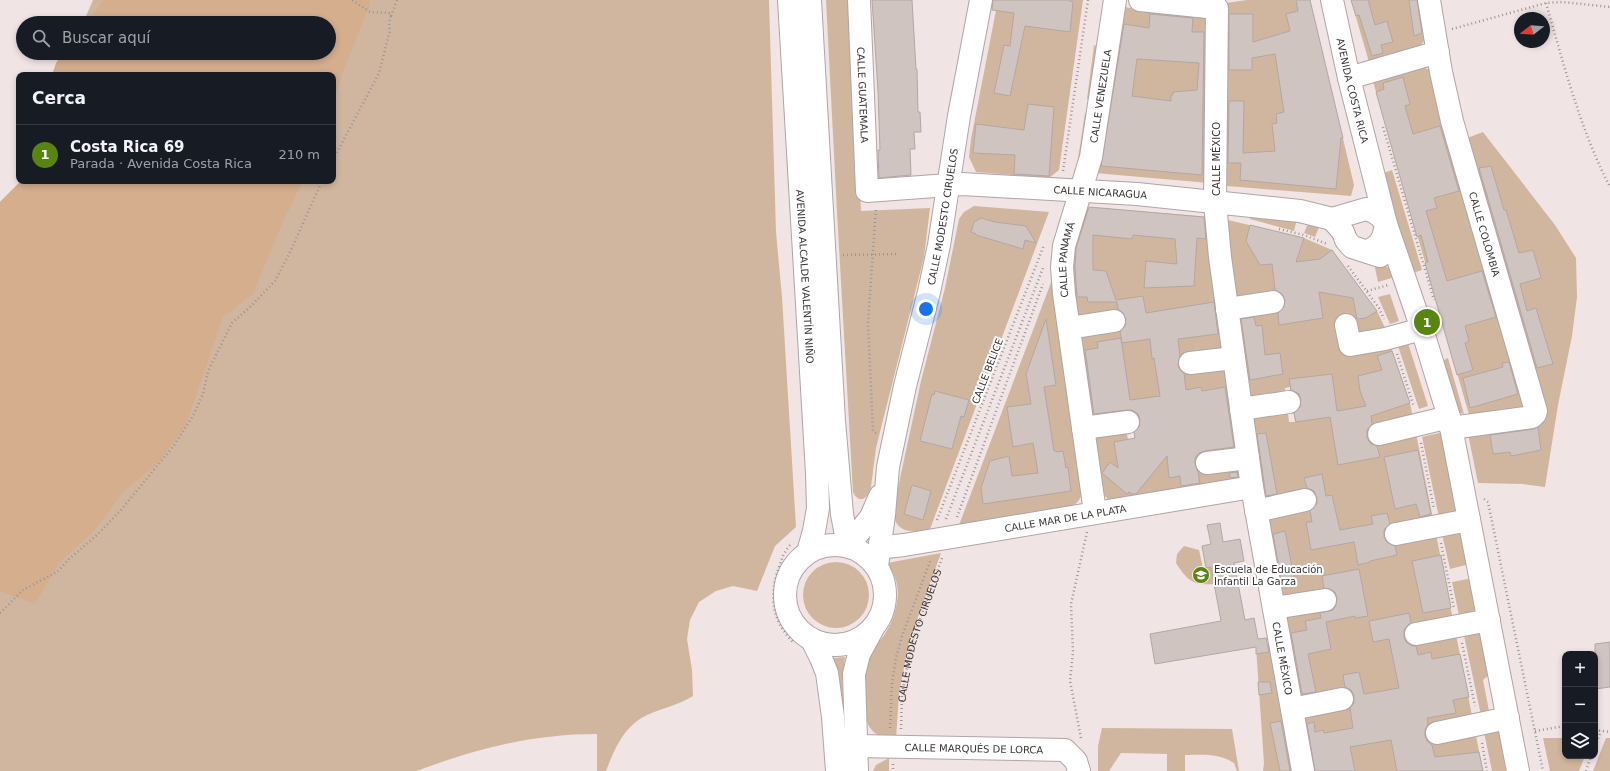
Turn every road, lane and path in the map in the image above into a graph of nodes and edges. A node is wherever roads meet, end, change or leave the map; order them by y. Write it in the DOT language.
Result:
graph roads {
  1 [pos="352,0"];
  2 [pos="397,0"];
  3 [pos="789,0"];
  4 [pos="810,0"];
  5 [pos="859,0"];
  6 [pos="981,0"];
  7 [pos="1088,0"];
  8 [pos="1115,0"];
  9 [pos="1140,0"];
  10 [pos="1332,0"];
  11 [pos="1429,0"];
  12 [pos="1546,3"];
  13 [pos="1610,7"];
  14 [pos="391,16"];
  15 [pos="1437,44"];
  16 [pos="1349,78"];
  17 [pos="336,154"];
  18 [pos="1375,181"];
  19 [pos="321,184"];
  20 [pos="948,184"];
  21 [pos="1070,187"];
  22 [pos="1610,187"];
  23 [pos="872,190"];
  24 [pos="1215,203"];
  25 [pos="1345,224"];
  26 [pos="1386,224"];
  27 [pos="1277,229"];
  28 [pos="1045,242"];
  29 [pos="1368,251"];
  30 [pos="873,254"];
  31 [pos="897,254"];
  32 [pos="1344,260"];
  33 [pos="1398,262"];
  34 [pos="1044,263"];
  35 [pos="1044,283"];
  36 [pos="1273,302"];
  37 [pos="1227,310"];
  38 [pos="1114,321"];
  39 [pos="1346,325"];
  40 [pos="1069,328"];
  41 [pos="1422,329"];
  42 [pos="1392,337"];
  43 [pos="1234,358"];
  44 [pos="1190,364"];
  45 [pos="1289,402"];
  46 [pos="1241,409"];
  47 [pos="1128,422"];
  48 [pos="1450,423"];
  49 [pos="1418,425"];
  50 [pos="1083,428"];
  51 [pos="1379,434"];
  52 [pos="878,435"];
  53 [pos="1248,458"];
  54 [pos="1207,463"];
  55 [pos="886,479"];
  56 [pos="1252,487"];
  57 [pos="841,499"];
  58 [pos="1305,500"];
  59 [pos="876,506"];
  60 [pos="1256,511"];
  61 [pos="1095,512"];
  62 [pos="1469,520"];
  63 [pos="1438,527"];
  64 [pos="1396,534"];
  65 [pos="939,539"];
  66 [pos="848,546"];
  67 [pos="808,552"];
  68 [pos="878,556"];
  69 [pos="1325,600"];
  70 [pos="1274,608"];
  71 [pos="0,613"];
  72 [pos="1489,620"];
  73 [pos="1458,626"];
  74 [pos="873,628"];
  75 [pos="1416,634"];
  76 [pos="812,640"];
  77 [pos="1342,699"];
  78 [pos="1292,709"];
  79 [pos="1508,718"];
  80 [pos="1478,725"];
  81 [pos="1562,726"];
  82 [pos="1598,730"];
  83 [pos="1535,731"];
  84 [pos="1601,731"];
  85 [pos="1610,732"];
  86 [pos="1437,733"];
  87 [pos="1598,738"];
  88 [pos="1081,739"];
  89 [pos="897,742"];
  90 [pos="856,746"];
  91 [pos="1590,759"];
  92 [pos="837,771"];
  93 [pos="857,771"];
  94 [pos="893,771"];
  95 [pos="1079,771"];
  96 [pos="1303,771"];
  97 [pos="1487,771"];
  98 [pos="1518,771"];
  99 [pos="1586,771"];
  1 -- 14 [label="path"];
  2 -- 14 [label="path"];
  3 -- 67 [label="street, AVENIDA ALCALDE VALENTÍN NIÑO"];
  4 -- 57 [label="street"];
  5 -- 23 [label="street, CALLE GUATEMALA"];
  6 -- 20 [label="street, CALLE MODESTO CIRUELOS"];
  7 -- 21 [label="path"];
  8 -- 21 [label="street, CALLE VENEZUELA"];
  9 -- 24 [label="street, CALLE MÉXICO"];
  10 -- 16 [label="street, AVENIDA COSTA RICA"];
  11 -- 15 [label="street, CALLE COLOMBIA"];
  12 -- 13 [label="path"];
  12 -- 15 [label="path"];
  12 -- 22 [label="path"];
  14 -- 17 [label="path"];
  15 -- 16 [label="street"];
  15 -- 48 [label="street, CALLE COLOMBIA"];
  16 -- 18 [label="street, AVENIDA COSTA RICA"];
  18 -- 25 [label="street, AVENIDA COSTA RICA"];
  18 -- 26 [label="street, AVENIDA COSTA RICA"];
  19 -- 71 [label="path"];
  20 -- 21 [label="street, CALLE NICARAGUA"];
  20 -- 23 [label="street, CALLE NICARAGUA"];
  20 -- 55 [label="street, CALLE MODESTO CIRUELOS"];
  21 -- 24 [label="street, CALLE NICARAGUA"];
  21 -- 40 [label="street, CALLE PANAMÁ"];
  23 -- 30 [label="path"];
  24 -- 25 [label="street, CALLE NICARAGUA"];
  24 -- 37 [label="street, CALLE MÉXICO"];
  25 -- 26 [label="street, CALLE NICARAGUA"];
  25 -- 27 [label="path"];
  25 -- 29 [label="street"];
  26 -- 29 [label="street"];
  26 -- 33 [label="street, AVENIDA COSTA RICA"];
  28 -- 65 [label="path, CALLE BELICE"];
  29 -- 33 [label="street"];
  30 -- 31 [label="path"];
  30 -- 52 [label="path"];
  32 -- 42 [label="path"];
  33 -- 41 [label="street, AVENIDA COSTA RICA"];
  34 -- 65 [label="path"];
  35 -- 65 [label="path"];
  36 -- 37 [label="street"];
  37 -- 43 [label="street, CALLE MÉXICO"];
  38 -- 40 [label="street"];
  39 -- 42 [label="street"];
  40 -- 50 [label="street, CALLE PANAMÁ"];
  41 -- 42 [label="street"];
  41 -- 48 [label="street, AVENIDA COSTA RICA"];
  42 -- 49 [label="path"];
  43 -- 44 [label="street"];
  43 -- 46 [label="street, CALLE MÉXICO"];
  45 -- 46 [label="street"];
  46 -- 53 [label="street, CALLE MÉXICO"];
  47 -- 50 [label="street"];
  48 -- 49 [label="street"];
  48 -- 62 [label="street, AVENIDA COSTA RICA"];
  49 -- 51 [label="street"];
  49 -- 63 [label="path"];
  50 -- 61 [label="street, CALLE PANAMÁ"];
  53 -- 54 [label="street"];
  53 -- 56 [label="street, CALLE MÉXICO"];
  55 -- 59 [label="street, CALLE MODESTO CIRUELOS"];
  55 -- 68 [label="street, CALLE MODESTO CIRUELOS"];
  56 -- 60 [label="street, CALLE MÉXICO"];
  56 -- 61 [label="street, CALLE MAR DE LA PLATA"];
  57 -- 59 [label="street"];
  57 -- 66 [label="street"];
  58 -- 60 [label="street"];
  59 -- 66 [label="street, CALLE MODESTO CIRUELOS"];
  60 -- 70 [label="street, CALLE MÉXICO"];
  61 -- 65 [label="street, CALLE MAR DE LA PLATA"];
  61 -- 88 [label="path"];
  62 -- 63 [label="street"];
  62 -- 72 [label="street, AVENIDA COSTA RICA"];
  63 -- 64 [label="street"];
  63 -- 73 [label="path"];
  65 -- 68 [label="street, CALLE MAR DE LA PLATA"];
  65 -- 89 [label="path, CALLE MODESTO CIRUELOS"];
  65 -- 89 [label="path"];
  66 -- 67 [label="street"];
  66 -- 68 [label="street"];
  67 -- 76 [label="street"];
  68 -- 74 [label="street"];
  69 -- 70 [label="street, CALLE MÉXICO"];
  70 -- 78 [label="street, CALLE MÉXICO"];
  72 -- 73 [label="street"];
  72 -- 79 [label="street, AVENIDA COSTA RICA"];
  73 -- 75 [label="street"];
  73 -- 80 [label="path"];
  74 -- 76 [label="street"];
  74 -- 90 [label="street"];
  76 -- 92 [label="street"];
  77 -- 78 [label="street, CALLE MÉXICO"];
  78 -- 96 [label="street, CALLE MÉXICO"];
  79 -- 80 [label="street"];
  79 -- 98 [label="street, AVENIDA COSTA RICA"];
  80 -- 86 [label="street"];
  80 -- 97 [label="path"];
  81 -- 83 [label="path"];
  82 -- 84 [label="path"];
  84 -- 85 [label="path"];
  84 -- 87 [label="path"];
  89 -- 90 [label="street, CALLE MARQUÉS DE LORCA"];
  89 -- 94 [label="path"];
  89 -- 95 [label="street, CALLE MARQUÉS DE LORCA"];
  90 -- 93 [label="street"];
  91 -- 99 [label="path"];
}
